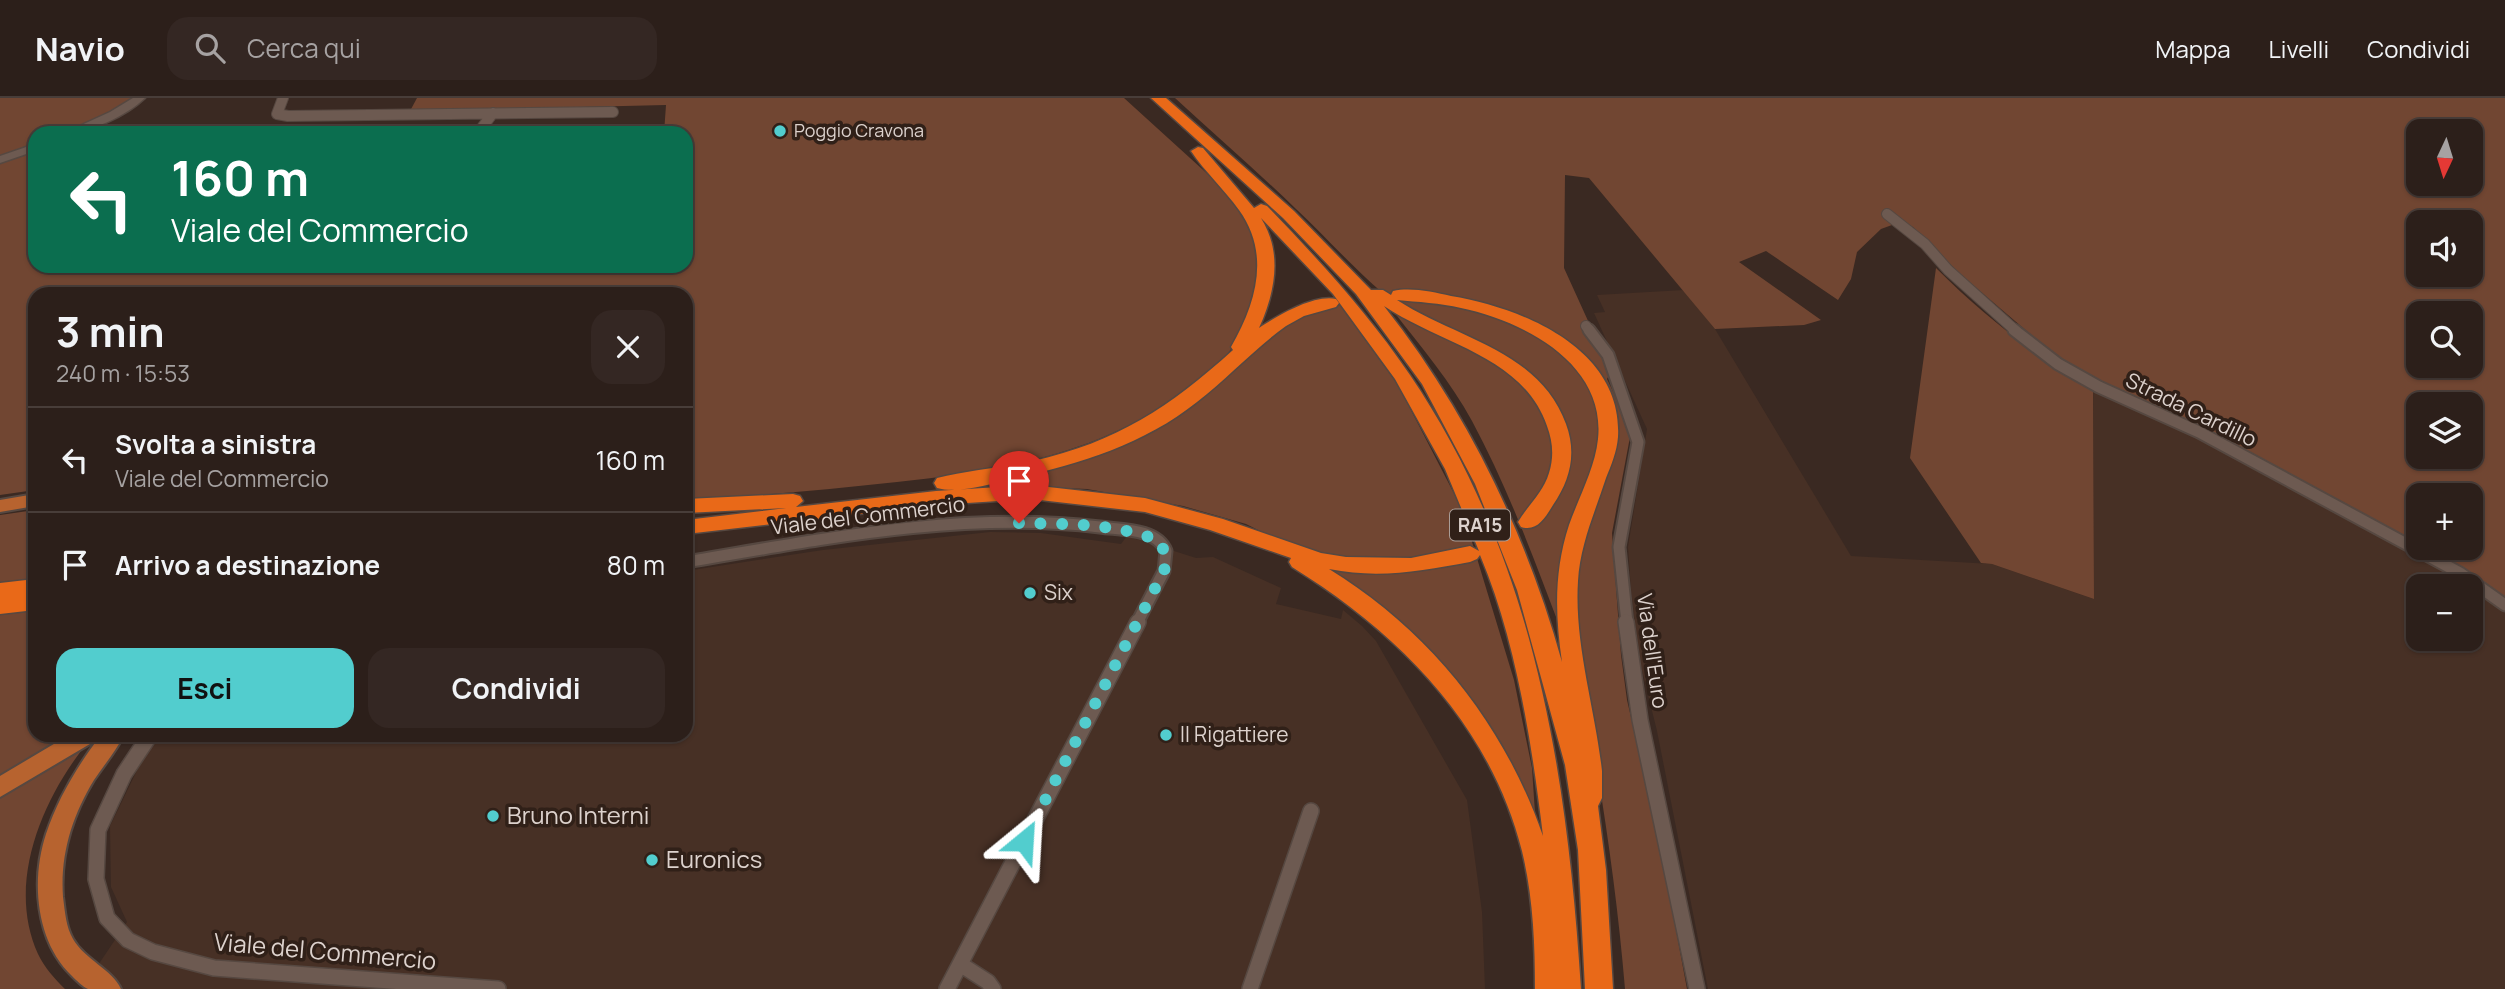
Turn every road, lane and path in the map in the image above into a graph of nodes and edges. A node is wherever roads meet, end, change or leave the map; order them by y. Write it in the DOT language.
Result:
graph roads {
  1 [pos="140,98"];
  2 [pos="283,98"];
  3 [pos="1140,98"];
  4 [pos="1158,98"];
  5 [pos="613,112"];
  6 [pos="494,113"];
  7 [pos="86,126"];
  8 [pos="484,126"];
  9 [pos="28,150"];
  10 [pos="1209,152"];
  11 [pos="0,160"];
  12 [pos="1887,214"];
  13 [pos="1399,295"];
  14 [pos="1331,303"];
  15 [pos="1587,326"];
  16 [pos="1225,369"];
  17 [pos="28,501"];
  18 [pos="793,501"];
  19 [pos="0,506"];
  20 [pos="693,506"];
  21 [pos="828,510"];
  22 [pos="693,512"];
  23 [pos="1528,522"];
  24 [pos="693,526"];
  25 [pos="693,532"];
  26 [pos="1252,536"];
  27 [pos="1470,554"];
  28 [pos="693,561"];
  29 [pos="28,588"];
  30 [pos="0,591"];
  31 [pos="28,603"];
  32 [pos="2505,604"];
  33 [pos="0,606"];
  34 [pos="76,742"];
  35 [pos="108,742"];
  36 [pos="145,742"];
  37 [pos="0,788"];
  38 [pos="1311,811"];
  39 [pos="1589,828"];
  40 [pos="959,967"];
  41 [pos="108,989"];
  42 [pos="498,989"];
  43 [pos="940,989"];
  44 [pos="947,989"];
  45 [pos="993,989"];
  46 [pos="1250,989"];
  47 [pos="1549,989"];
  48 [pos="1566,989"];
  49 [pos="1600,989"];
  50 [pos="1697,989"];
  1 -- 7 [label="street"];
  2 -- 6 [label="street"];
  3 -- 10 [label="highway, RA15"];
  4 -- 10 [label="highway, RA15"];
  5 -- 6 [label="street"];
  6 -- 8 [label="street"];
  9 -- 11 [label="street"];
  10 -- 16 [label="highway"];
  10 -- 23 [label="highway"];
  10 -- 39 [label="highway, RA15"];
  10 -- 48 [label="highway, RA15"];
  12 -- 32 [label="street, Strada Cardillo"];
  13 -- 39 [label="highway"];
  14 -- 16 [label="highway"];
  15 -- 50 [label="street, Via dell'Euro"];
  16 -- 18 [label="highway"];
  17 -- 19 [label="main road"];
  18 -- 20 [label="highway"];
  18 -- 22 [label="highway"];
  21 -- 24 [label="highway"];
  21 -- 25 [label="highway"];
  21 -- 26 [label="highway"];
  26 -- 27 [label="highway"];
  26 -- 47 [label="highway"];
  28 -- 40 [label="street, Viale del Commercio"];
  29 -- 30 [label="highway"];
  31 -- 33 [label="highway"];
  34 -- 37 [label="main road"];
  35 -- 41 [label="main road"];
  36 -- 42 [label="street, Viale del Commercio"];
  38 -- 46 [label="street"];
  39 -- 49 [label="highway, RA15"];
  40 -- 43 [label="street"];
  40 -- 44 [label="street"];
  40 -- 45 [label="street"];
}
